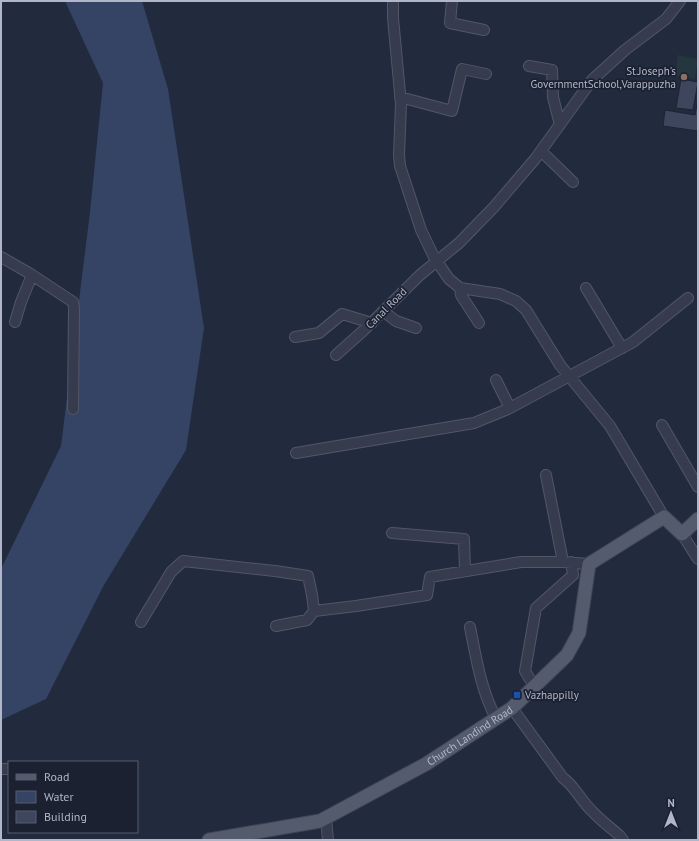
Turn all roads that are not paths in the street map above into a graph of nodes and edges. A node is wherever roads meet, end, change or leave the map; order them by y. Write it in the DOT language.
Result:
graph roads {
  1 [pos="393,1"];
  2 [pos="452,1"];
  3 [pos="680,1"];
  4 [pos="484,30"];
  5 [pos="529,66"];
  6 [pos="486,74"];
  7 [pos="400,97"];
  8 [pos="560,125"];
  9 [pos="541,151"];
  10 [pos="573,182"];
  11 [pos="1,257"];
  12 [pos="436,262"];
  13 [pos="32,275"];
  14 [pos="460,288"];
  15 [pos="586,288"];
  16 [pos="688,298"];
  17 [pos="383,312"];
  18 [pos="15,322"];
  19 [pos="372,323"];
  20 [pos="479,323"];
  21 [pos="416,328"];
  22 [pos="295,337"];
  23 [pos="622,348"];
  24 [pos="336,355"];
  25 [pos="569,376"];
  26 [pos="496,380"];
  27 [pos="510,408"];
  28 [pos="73,409"];
  29 [pos="662,425"];
  30 [pos="296,453"];
  31 [pos="546,475"];
  32 [pos="698,487"];
  33 [pos="664,517"];
  34 [pos="698,519"];
  35 [pos="392,533"];
  36 [pos="682,534"];
  37 [pos="698,559"];
  38 [pos="567,562"];
  39 [pos="589,564"];
  40 [pos="464,570"];
  41 [pos="314,611"];
  42 [pos="141,622"];
  43 [pos="276,626"];
  44 [pos="470,627"];
  45 [pos="534,686"];
  46 [pos="512,708"];
  47 [pos="496,718"];
  48 [pos="326,818"];
  49 [pos="209,840"];
  50 [pos="328,840"];
  51 [pos="623,840"];
  1 -- 7 [label="street"];
  2 -- 4 [label="street"];
  3 -- 8 [label="street, Canal Road"];
  5 -- 8 [label="street"];
  6 -- 7 [label="street"];
  7 -- 12 [label="street"];
  8 -- 9 [label="street, Canal Road"];
  9 -- 10 [label="street"];
  9 -- 12 [label="street, Canal Road"];
  11 -- 13 [label="street"];
  12 -- 14 [label="street"];
  12 -- 17 [label="street, Canal Road"];
  13 -- 18 [label="street"];
  13 -- 28 [label="street"];
  14 -- 20 [label="street"];
  14 -- 25 [label="street"];
  15 -- 23 [label="street"];
  16 -- 23 [label="street"];
  17 -- 19 [label="street, Canal Road"];
  17 -- 21 [label="street"];
  19 -- 22 [label="street"];
  19 -- 24 [label="street, Canal Road"];
  23 -- 25 [label="street"];
  25 -- 27 [label="street"];
  25 -- 33 [label="street"];
  26 -- 27 [label="street"];
  27 -- 30 [label="street"];
  29 -- 32 [label="street"];
  31 -- 38 [label="street"];
  33 -- 36 [label="main road"];
  33 -- 39 [label="main road"];
  34 -- 36 [label="main road"];
  35 -- 40 [label="street"];
  36 -- 37 [label="street"];
  38 -- 39 [label="street"];
  38 -- 40 [label="street"];
  38 -- 45 [label="street"];
  39 -- 45 [label="main road, Church Landind Road"];
  40 -- 41 [label="street"];
  41 -- 42 [label="street"];
  41 -- 43 [label="street"];
  44 -- 47 [label="street"];
  45 -- 46 [label="main road, Church Landind Road"];
  46 -- 47 [label="main road, Church Landind Road"];
  46 -- 51 [label="street"];
  47 -- 48 [label="main road, Church Landind Road"];
  48 -- 49 [label="main road, Church Landind Road"];
  48 -- 50 [label="street"];
}
